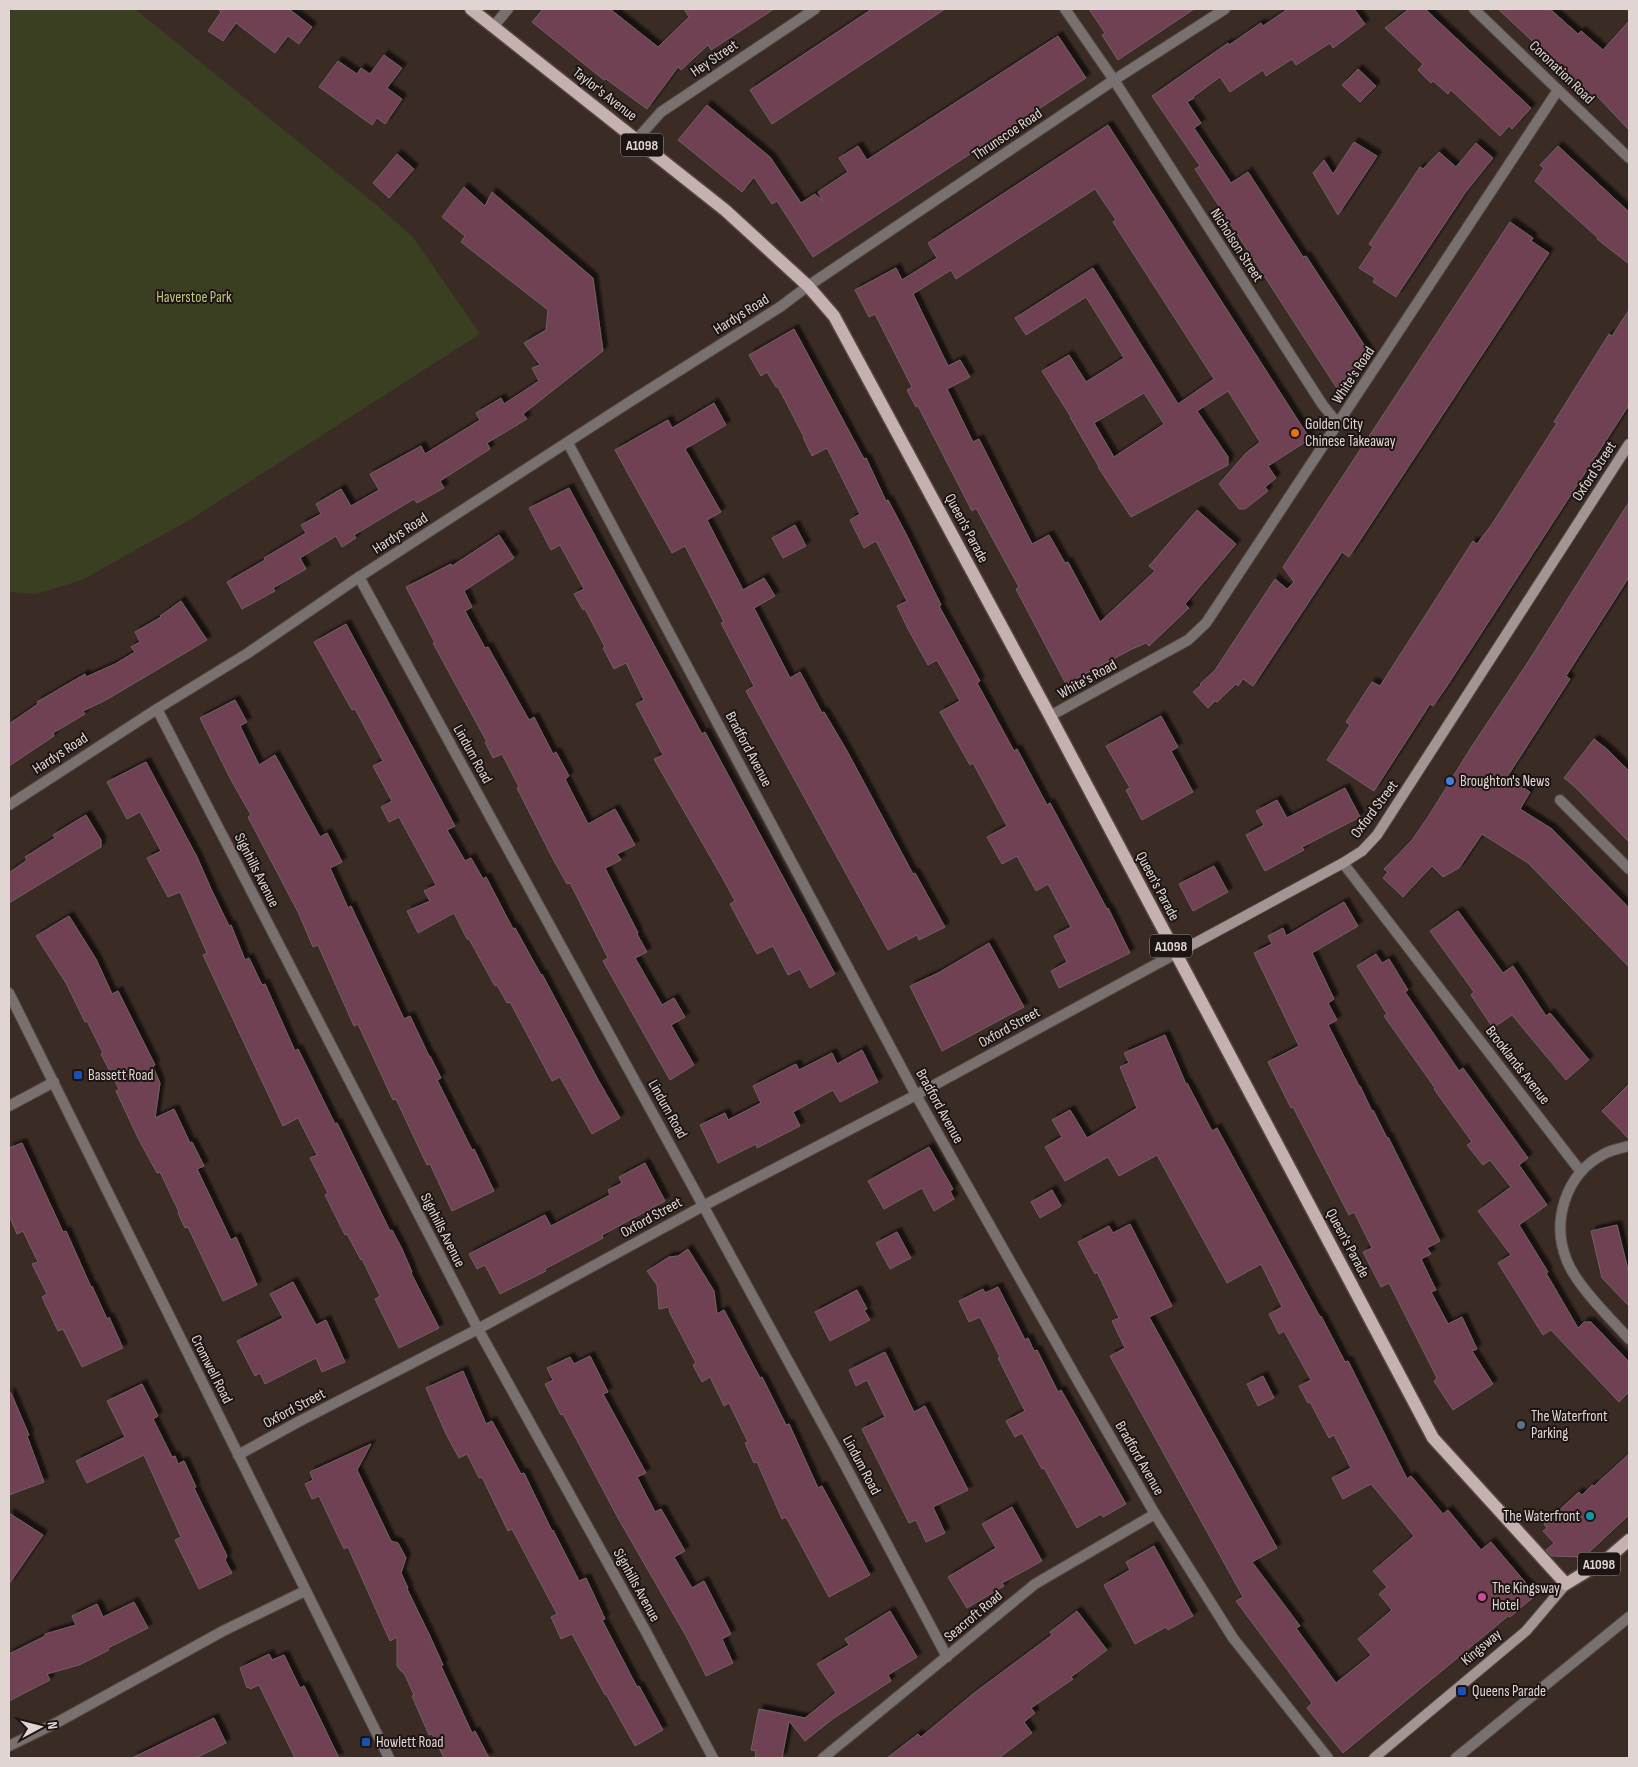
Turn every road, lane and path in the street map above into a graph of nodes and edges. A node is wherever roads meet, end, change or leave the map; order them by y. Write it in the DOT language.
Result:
graph roads {
  1 [pos="470,9"];
  2 [pos="508,9"];
  3 [pos="815,9"];
  4 [pos="1065,9"];
  5 [pos="1225,9"];
  6 [pos="1474,9"];
  7 [pos="493,26"];
  8 [pos="1114,80"];
  9 [pos="1558,90"];
  10 [pos="636,140"];
  11 [pos="1629,158"];
  12 [pos="808,286"];
  13 [pos="1338,424"];
  14 [pos="568,443"];
  15 [pos="1629,444"];
  16 [pos="359,578"];
  17 [pos="158,709"];
  18 [pos="1050,716"];
  19 [pos="1560,800"];
  20 [pos="9,805"];
  21 [pos="1343,863"];
  22 [pos="1629,870"];
  23 [pos="1175,954"];
  24 [pos="9,993"];
  25 [pos="54,1082"];
  26 [pos="916,1095"];
  27 [pos="9,1106"];
  28 [pos="1629,1146"];
  29 [pos="1581,1172"];
  30 [pos="703,1206"];
  31 [pos="478,1330"];
  32 [pos="1629,1339"];
  33 [pos="238,1455"];
  34 [pos="1155,1514"];
  35 [pos="1629,1540"];
  36 [pos="1566,1584"];
  37 [pos="305,1591"];
  38 [pos="1629,1617"];
  39 [pos="948,1657"];
  40 [pos="9,1746"];
  41 [pos="389,1758"];
  42 [pos="712,1758"];
  43 [pos="823,1758"];
  44 [pos="1328,1758"];
  45 [pos="1374,1758"];
  46 [pos="1456,1758"];
  1 -- 7 [label="main road, Taylor's Avenue / A1098"];
  2 -- 7 [label="street"];
  3 -- 10 [label="street, Hey Street"];
  4 -- 8 [label="street, Nicholson Street"];
  5 -- 8 [label="street, Thrunscoe Road"];
  6 -- 9 [label="street, Coronation Road"];
  7 -- 10 [label="main road, Taylor's Avenue / A1098"];
  8 -- 12 [label="street, Thrunscoe Road"];
  8 -- 13 [label="street, Nicholson Street"];
  9 -- 11 [label="street, Coronation Road"];
  9 -- 13 [label="street, White's Road"];
  10 -- 12 [label="main road, Taylor's Avenue / A1098"];
  12 -- 14 [label="street, Hardys Road"];
  12 -- 18 [label="main road, Queen's Parade / A1098"];
  13 -- 18 [label="street, White's Road"];
  14 -- 16 [label="street, Hardys Road"];
  14 -- 26 [label="street, Bradford Avenue"];
  15 -- 21 [label="street, Oxford Street"];
  16 -- 17 [label="street, Hardys Road"];
  16 -- 30 [label="street, Lindum Road"];
  17 -- 20 [label="street, Hardys Road"];
  17 -- 31 [label="street, Signhills Avenue"];
  18 -- 23 [label="main road, Queen's Parade / A1098"];
  19 -- 22 [label="street"];
  21 -- 23 [label="street, Oxford Street"];
  21 -- 29 [label="street, Brooklands Avenue"];
  23 -- 26 [label="street, Oxford Street"];
  23 -- 36 [label="main road, Queen's Parade / A1098"];
  24 -- 25 [label="street, Cromwell Road"];
  25 -- 27 [label="street"];
  25 -- 33 [label="street, Cromwell Road"];
  26 -- 30 [label="street, Oxford Street"];
  26 -- 34 [label="street, Bradford Avenue"];
  28 -- 29 [label="street"];
  29 -- 32 [label="street"];
  30 -- 31 [label="street, Oxford Street"];
  30 -- 39 [label="street, Lindum Road"];
  31 -- 33 [label="street, Oxford Street"];
  31 -- 42 [label="street, Signhills Avenue"];
  33 -- 37 [label="street, Cromwell Road"];
  34 -- 39 [label="street, Seacroft Road"];
  34 -- 44 [label="street, Bradford Avenue"];
  35 -- 36 [label="main road, Kingsway / A1098"];
  36 -- 45 [label="street, Kingsway"];
  37 -- 40 [label="street"];
  37 -- 41 [label="street, Cromwell Road"];
  38 -- 46 [label="street"];
  39 -- 43 [label="street, Seacroft Road"];
}
